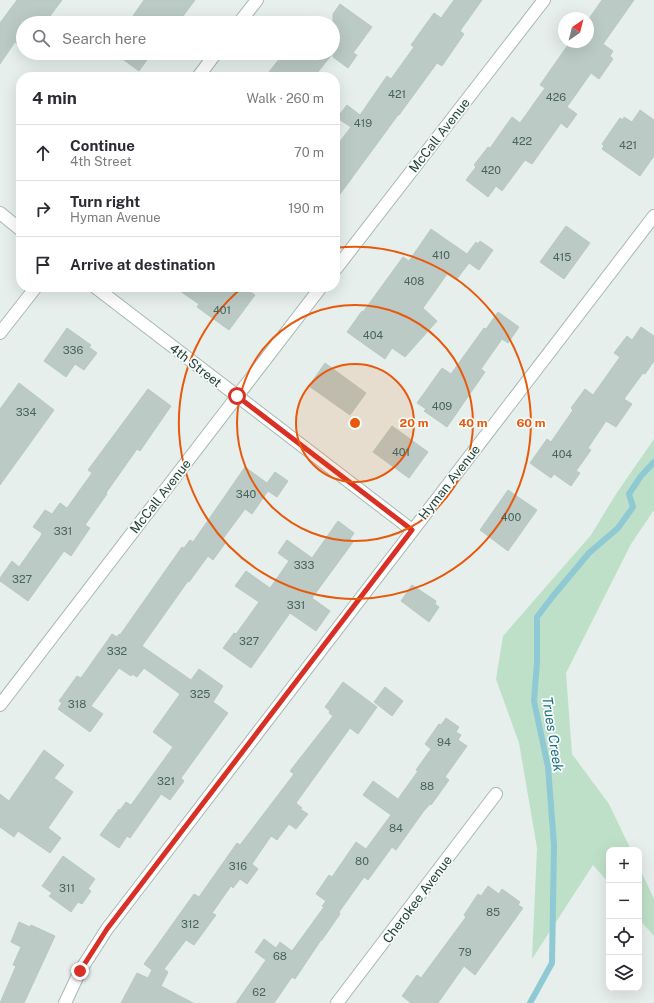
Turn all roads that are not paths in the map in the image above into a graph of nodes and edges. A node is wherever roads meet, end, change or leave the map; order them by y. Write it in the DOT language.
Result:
graph roads {
  1 [pos="257,0"];
  2 [pos="544,0"];
  3 [pos="244,16"];
  4 [pos="211,60"];
  5 [pos="202,72"];
  6 [pos="0,213"];
  7 [pos="654,216"];
  8 [pos="16,226"];
  9 [pos="340,264"];
  10 [pos="32,292"];
  11 [pos="102,292"];
  12 [pos="318,292"];
  13 [pos="0,333"];
  14 [pos="237,396"];
  15 [pos="412,530"];
  16 [pos="0,705"];
  17 [pos="496,794"];
  18 [pos="65,1003"];
  19 [pos="337,1003"];
  1 -- 3 [label="street"];
  2 -- 9 [label="street, McCall Avenue"];
  4 -- 5 [label="street"];
  6 -- 8 [label="street"];
  7 -- 15 [label="street, Hyman Avenue"];
  10 -- 13 [label="street"];
  11 -- 14 [label="street, 4th Street"];
  12 -- 14 [label="street, McCall Avenue"];
  14 -- 15 [label="street, 4th Street"];
  14 -- 16 [label="street, McCall Avenue"];
  15 -- 18 [label="street, Hyman Avenue"];
  17 -- 19 [label="street, Cherokee Avenue"];
}
